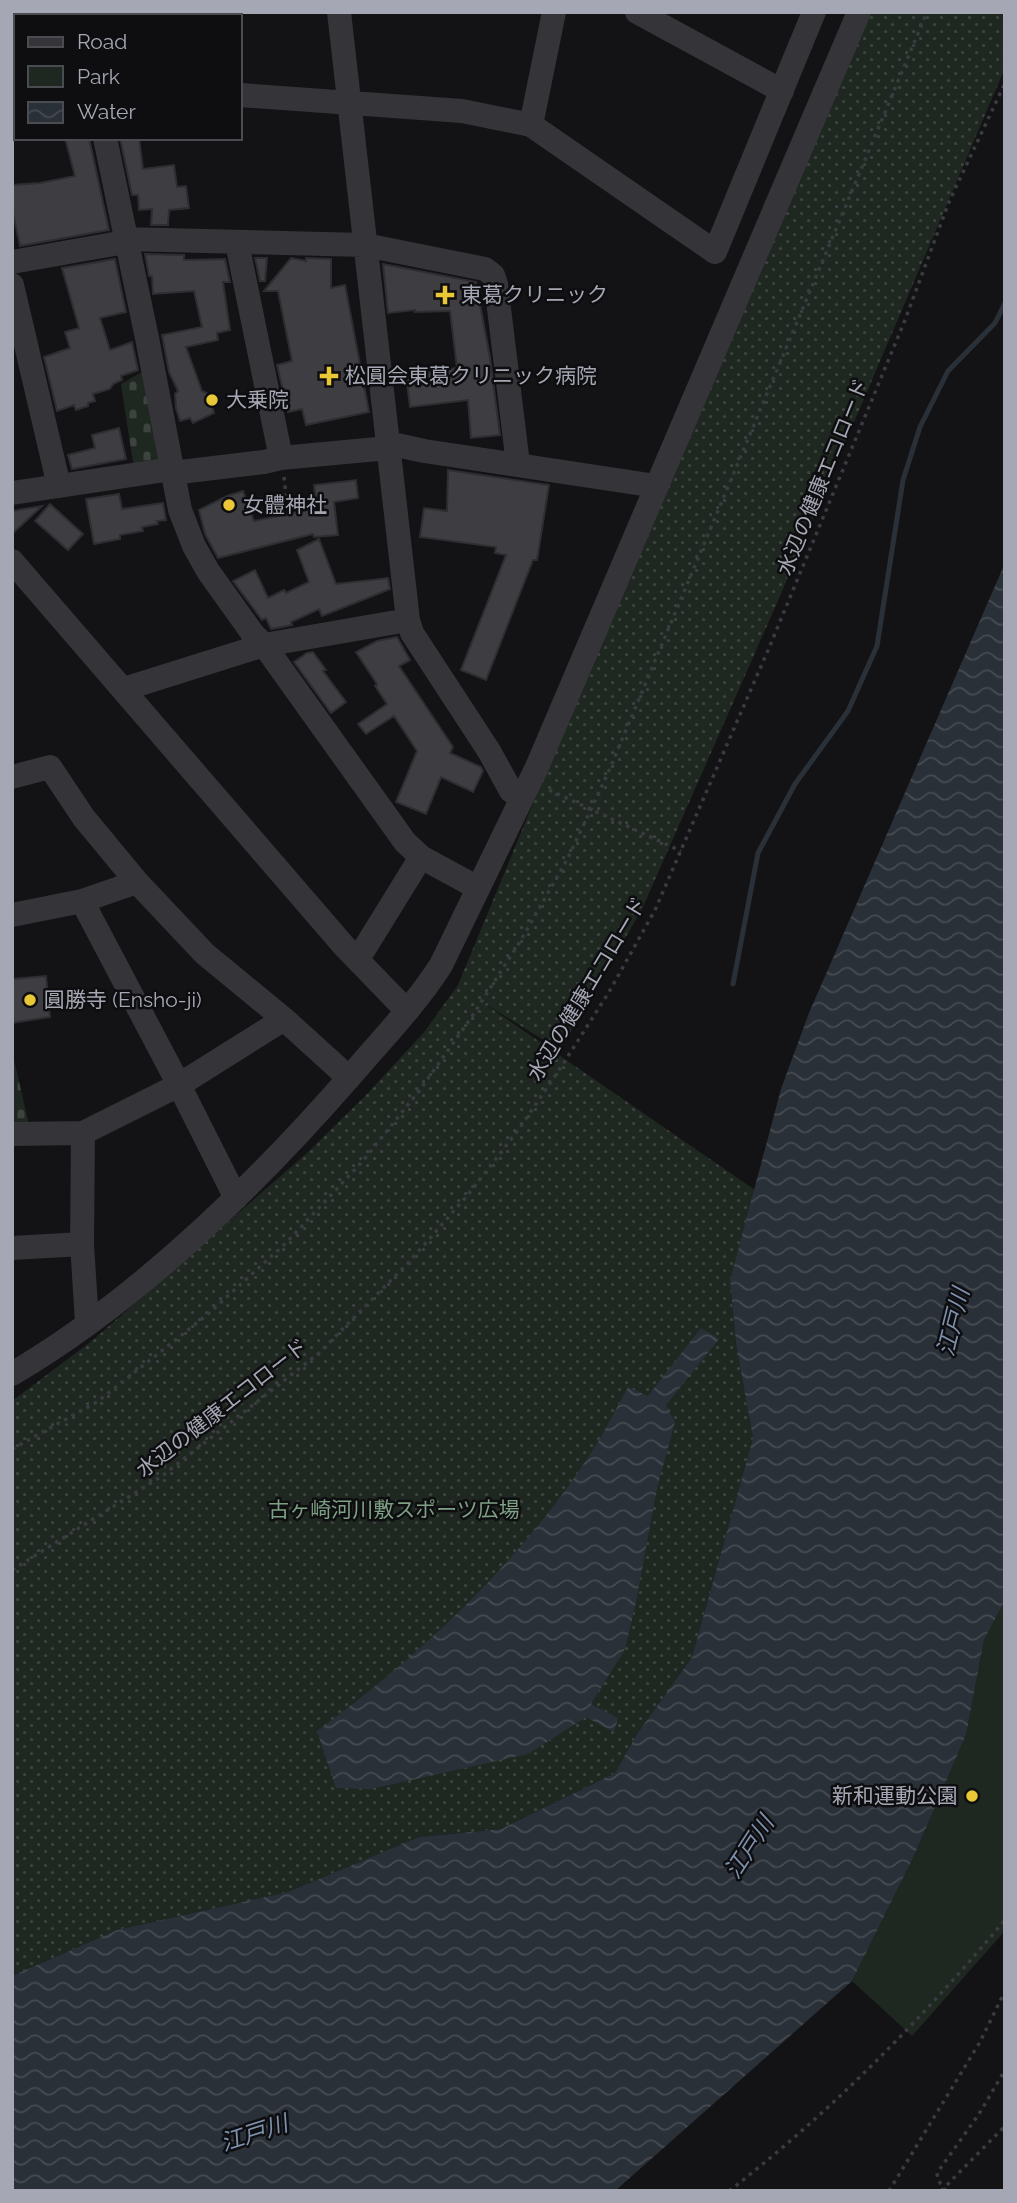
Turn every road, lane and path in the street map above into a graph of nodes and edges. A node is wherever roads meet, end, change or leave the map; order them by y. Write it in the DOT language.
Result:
graph roads {
  1 [pos="339,12"];
  2 [pos="554,12"];
  3 [pos="637,12"];
  4 [pos="814,12"];
  5 [pos="859,12"];
  6 [pos="1005,82"];
  7 [pos="782,91"];
  8 [pos="242,95"];
  9 [pos="349,104"];
  10 [pos="531,125"];
  11 [pos="105,140"];
  12 [pos="125,240"];
  13 [pos="237,243"];
  14 [pos="365,245"];
  15 [pos="12,262"];
  16 [pos="12,285"];
  17 [pos="388,445"];
  18 [pos="281,458"];
  19 [pos="518,464"];
  20 [pos="172,471"];
  21 [pos="656,485"];
  22 [pos="59,486"];
  23 [pos="12,493"];
  24 [pos="250,500"];
  25 [pos="12,561"];
  26 [pos="408,620"];
  27 [pos="264,645"];
  28 [pos="124,689"];
  29 [pos="12,777"];
  30 [pos="532,792"];
  31 [pos="681,851"];
  32 [pos="421,857"];
  33 [pos="137,881"];
  34 [pos="478,888"];
  35 [pos="82,901"];
  36 [pos="12,915"];
  37 [pos="358,959"];
  38 [pos="407,1011"];
  39 [pos="284,1019"];
  40 [pos="349,1078"];
  41 [pos="179,1084"];
  42 [pos="83,1133"];
  43 [pos="12,1134"];
  44 [pos="236,1198"];
  45 [pos="82,1244"];
  46 [pos="12,1248"];
  47 [pos="87,1323"];
  48 [pos="12,1374"];
  49 [pos="12,1570"];
  50 [pos="1005,1920"];
  51 [pos="1005,1991"];
  52 [pos="1005,2070"];
  53 [pos="1005,2126"];
  54 [pos="943,2190"];
  55 [pos="729,2191"];
  56 [pos="889,2191"];
  1 -- 9 [label="street"];
  2 -- 10 [label="street"];
  3 -- 7 [label="street"];
  4 -- 7 [label="street"];
  5 -- 21 [label="street"];
  6 -- 31 [label="path, 水辺の健康エコロード"];
  7 -- 10 [label="street"];
  8 -- 9 [label="street"];
  9 -- 10 [label="street"];
  9 -- 14 [label="street"];
  11 -- 12 [label="street"];
  12 -- 13 [label="street"];
  12 -- 15 [label="street"];
  12 -- 20 [label="street"];
  13 -- 14 [label="street"];
  13 -- 18 [label="street"];
  14 -- 17 [label="street"];
  14 -- 19 [label="street"];
  16 -- 22 [label="street"];
  17 -- 18 [label="street"];
  17 -- 19 [label="street"];
  17 -- 26 [label="street"];
  18 -- 20 [label="street"];
  18 -- 24 [label="path"];
  19 -- 21 [label="street"];
  20 -- 22 [label="street"];
  20 -- 27 [label="street"];
  21 -- 30 [label="street"];
  22 -- 23 [label="street"];
  25 -- 28 [label="street"];
  26 -- 27 [label="street"];
  26 -- 30 [label="street"];
  27 -- 28 [label="street"];
  27 -- 32 [label="street"];
  28 -- 37 [label="street"];
  29 -- 33 [label="street"];
  30 -- 31 [label="path"];
  30 -- 34 [label="street"];
  31 -- 49 [label="path, 水辺の健康エコロード"];
  32 -- 34 [label="street"];
  32 -- 37 [label="street"];
  33 -- 35 [label="street"];
  33 -- 39 [label="street"];
  34 -- 38 [label="street"];
  35 -- 36 [label="street"];
  35 -- 41 [label="street"];
  37 -- 38 [label="street"];
  38 -- 40 [label="street"];
  39 -- 40 [label="street"];
  39 -- 41 [label="street"];
  40 -- 44 [label="street"];
  41 -- 42 [label="street"];
  41 -- 44 [label="street"];
  42 -- 43 [label="street"];
  42 -- 45 [label="street"];
  44 -- 47 [label="street"];
  45 -- 46 [label="street"];
  45 -- 47 [label="street"];
  47 -- 48 [label="street"];
  50 -- 55 [label="path"];
  51 -- 56 [label="path"];
  52 -- 54 [label="path"];
  53 -- 54 [label="path"];
}
